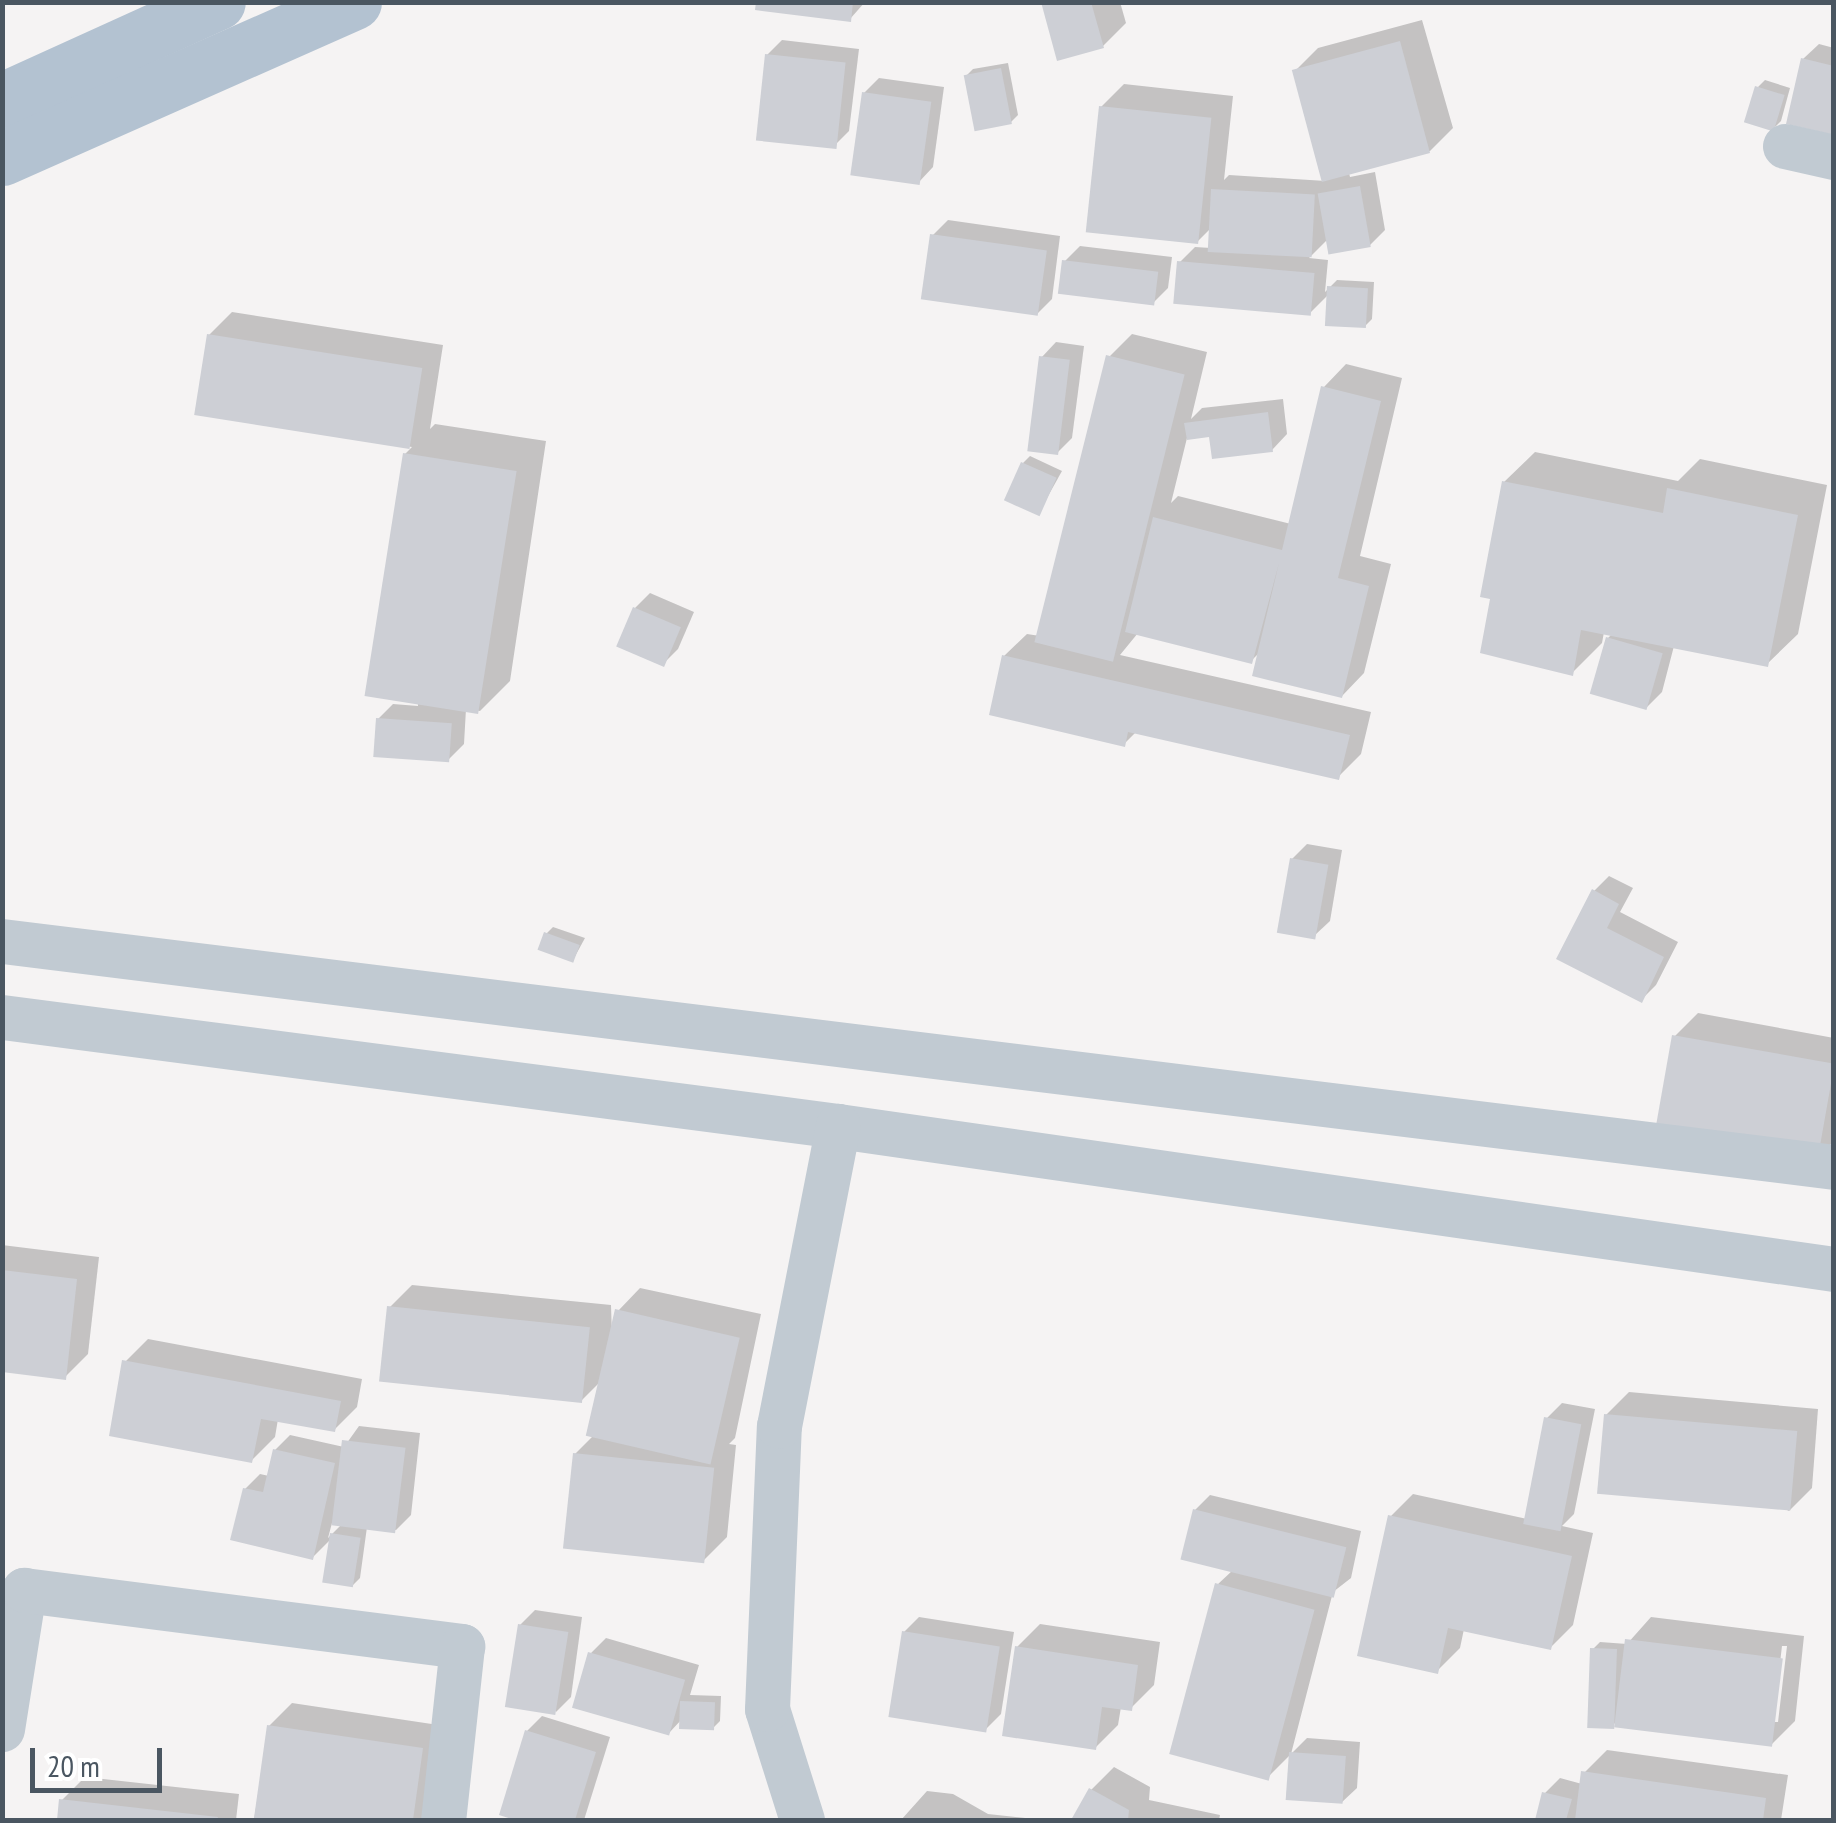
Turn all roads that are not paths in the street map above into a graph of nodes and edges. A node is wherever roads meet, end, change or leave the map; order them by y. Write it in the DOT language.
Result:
graph roads {
  1 [pos="354,2"];
  2 [pos="192,9"];
  3 [pos="244,24"];
  4 [pos="2,100"];
  5 [pos="1785,146"];
  6 [pos="1834,157"];
  7 [pos="2,158"];
  8 [pos="2,942"];
  9 [pos="2,1017"];
  10 [pos="838,1126"];
  11 [pos="1834,1167"];
  12 [pos="1834,1269"];
  13 [pos="2,1730"];
  14 [pos="442,1820"];
  15 [pos="802,1820"];
  1 -- 3 [label="main road"];
  2 -- 4 [label="main road"];
  3 -- 7 [label="main road"];
  5 -- 6 [label="street"];
  8 -- 11 [label="street"];
  9 -- 10 [label="street"];
  10 -- 12 [label="street"];
  10 -- 15 [label="street"];
  13 -- 14 [label="street"];
}
